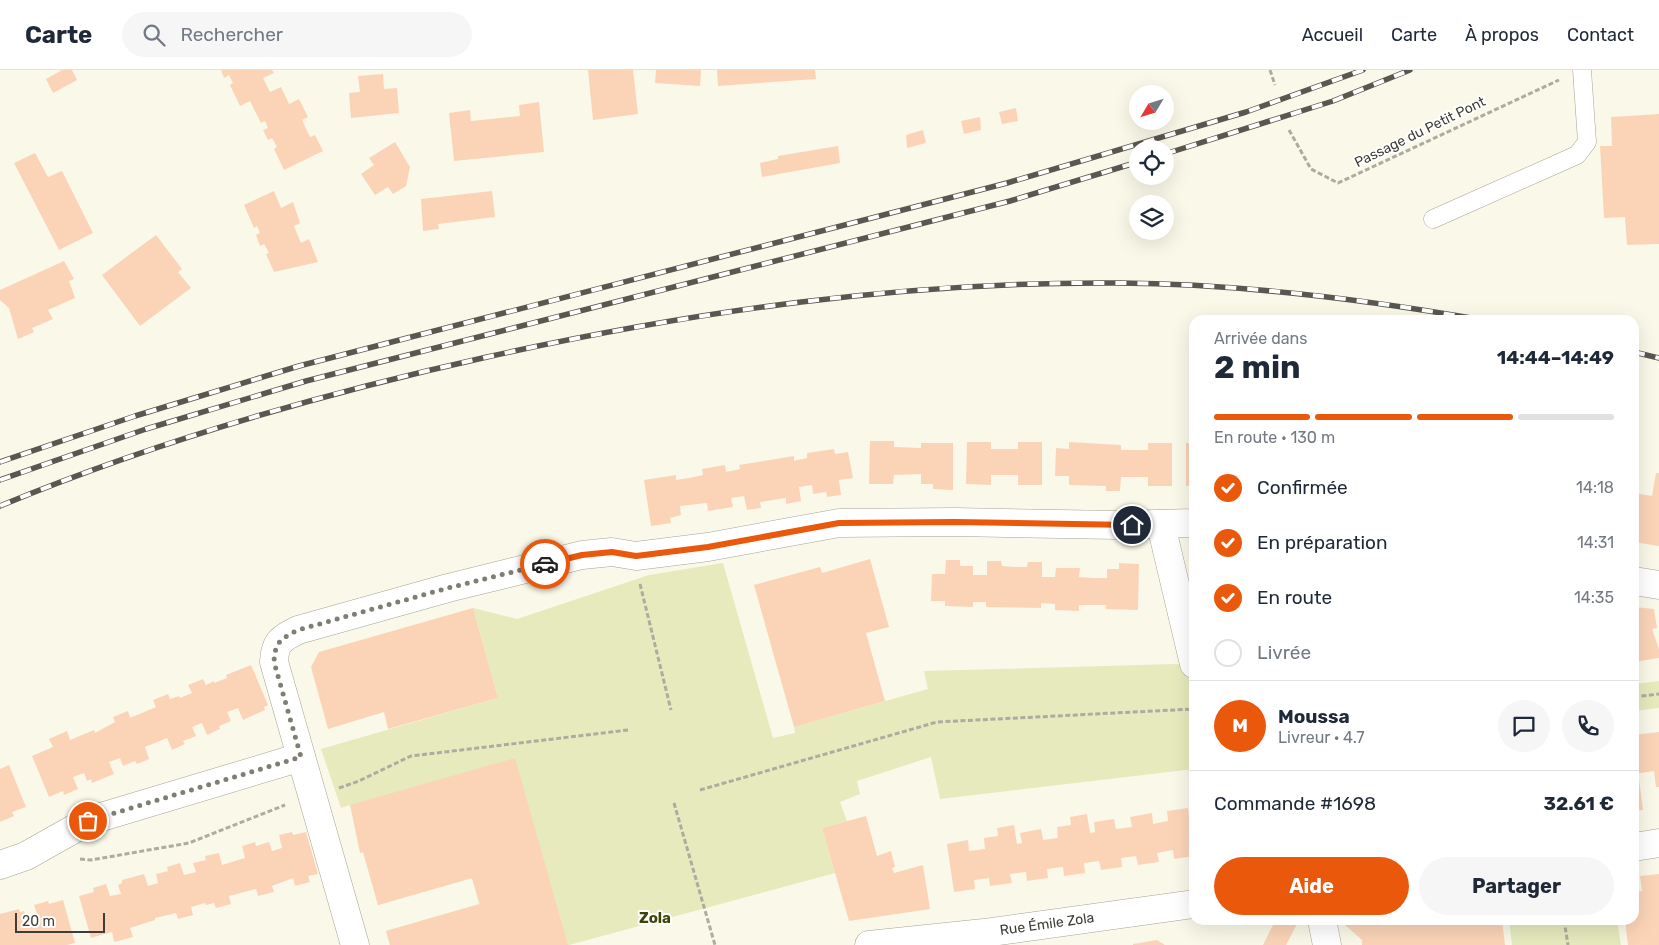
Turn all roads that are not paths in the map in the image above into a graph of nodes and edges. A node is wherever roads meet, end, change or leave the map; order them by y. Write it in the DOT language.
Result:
graph roads {
  1 [pos="1582,70"];
  2 [pos="1433,219"];
  3 [pos="1189,523"];
  4 [pos="1161,525"];
  5 [pos="1639,582"];
  6 [pos="1659,584"];
  7 [pos="1189,643"];
  8 [pos="301,757"];
  9 [pos="1659,843"];
  10 [pos="1639,846"];
  11 [pos="0,865"];
  12 [pos="1189,905"];
  13 [pos="1323,925"];
  14 [pos="355,945"];
  15 [pos="870,945"];
  16 [pos="1327,945"];
  1 -- 2 [label="lane"];
  3 -- 4 [label="street"];
  4 -- 7 [label="street"];
  4 -- 8 [label="street"];
  5 -- 6 [label="street"];
  8 -- 11 [label="street"];
  8 -- 14 [label="street"];
  9 -- 10 [label="street"];
  12 -- 15 [label="street, Rue Émile Zola"];
  13 -- 16 [label="street"];
}
